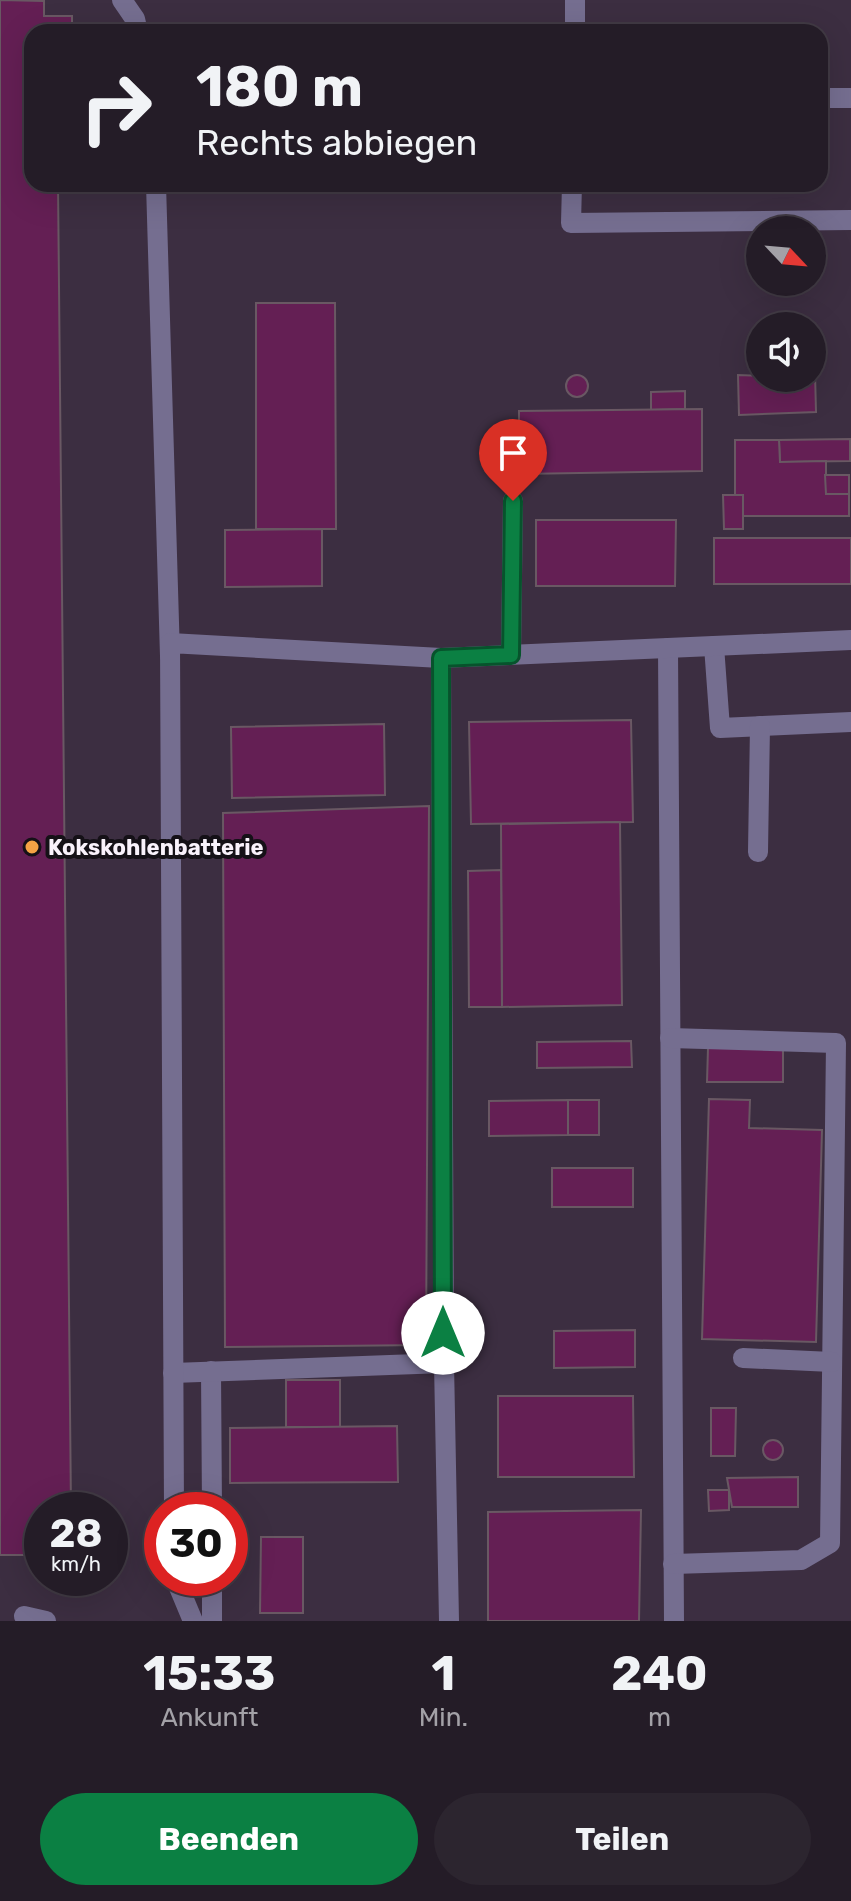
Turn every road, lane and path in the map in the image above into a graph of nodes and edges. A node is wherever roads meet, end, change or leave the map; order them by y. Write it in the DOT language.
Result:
graph roads {
  1 [pos="122,0"];
  2 [pos="575,0"];
  3 [pos="136,24"];
  4 [pos="575,24"];
  5 [pos="828,98"];
  6 [pos="851,98"];
  7 [pos="156,192"];
  8 [pos="572,192"];
  9 [pos="851,220"];
  10 [pos="513,501"];
  11 [pos="851,640"];
  12 [pos="714,646"];
  13 [pos="668,648"];
  14 [pos="511,655"];
  15 [pos="441,658"];
  16 [pos="171,669"];
  17 [pos="851,722"];
  18 [pos="760,726"];
  19 [pos="758,852"];
  20 [pos="670,1038"];
  21 [pos="844,1043"];
  22 [pos="743,1358"];
  23 [pos="832,1362"];
  24 [pos="444,1363"];
  25 [pos="211,1371"];
  26 [pos="173,1373"];
  27 [pos="174,1492"];
  28 [pos="212,1492"];
  29 [pos="673,1564"];
  30 [pos="183,1596"];
  31 [pos="212,1596"];
  32 [pos="24,1616"];
  33 [pos="46,1621"];
  34 [pos="193,1621"];
  35 [pos="212,1621"];
  36 [pos="449,1621"];
  37 [pos="674,1621"];
  1 -- 3 [label="street"];
  2 -- 4 [label="street"];
  5 -- 6 [label="street"];
  7 -- 16 [label="street"];
  8 -- 9 [label="street"];
  10 -- 14 [label="street"];
  11 -- 12 [label="street"];
  12 -- 13 [label="street"];
  12 -- 18 [label="street"];
  13 -- 14 [label="street"];
  13 -- 20 [label="street"];
  14 -- 15 [label="street"];
  15 -- 16 [label="street"];
  15 -- 24 [label="street"];
  16 -- 26 [label="street"];
  17 -- 18 [label="street"];
  18 -- 19 [label="street"];
  20 -- 21 [label="street"];
  20 -- 29 [label="street"];
  21 -- 23 [label="street"];
  22 -- 23 [label="street"];
  23 -- 29 [label="street"];
  24 -- 25 [label="street"];
  24 -- 36 [label="street"];
  25 -- 26 [label="street"];
  25 -- 28 [label="street"];
  26 -- 27 [label="street"];
  29 -- 37 [label="street"];
  30 -- 34 [label="street"];
  31 -- 35 [label="street"];
  32 -- 33 [label="street"];
}
